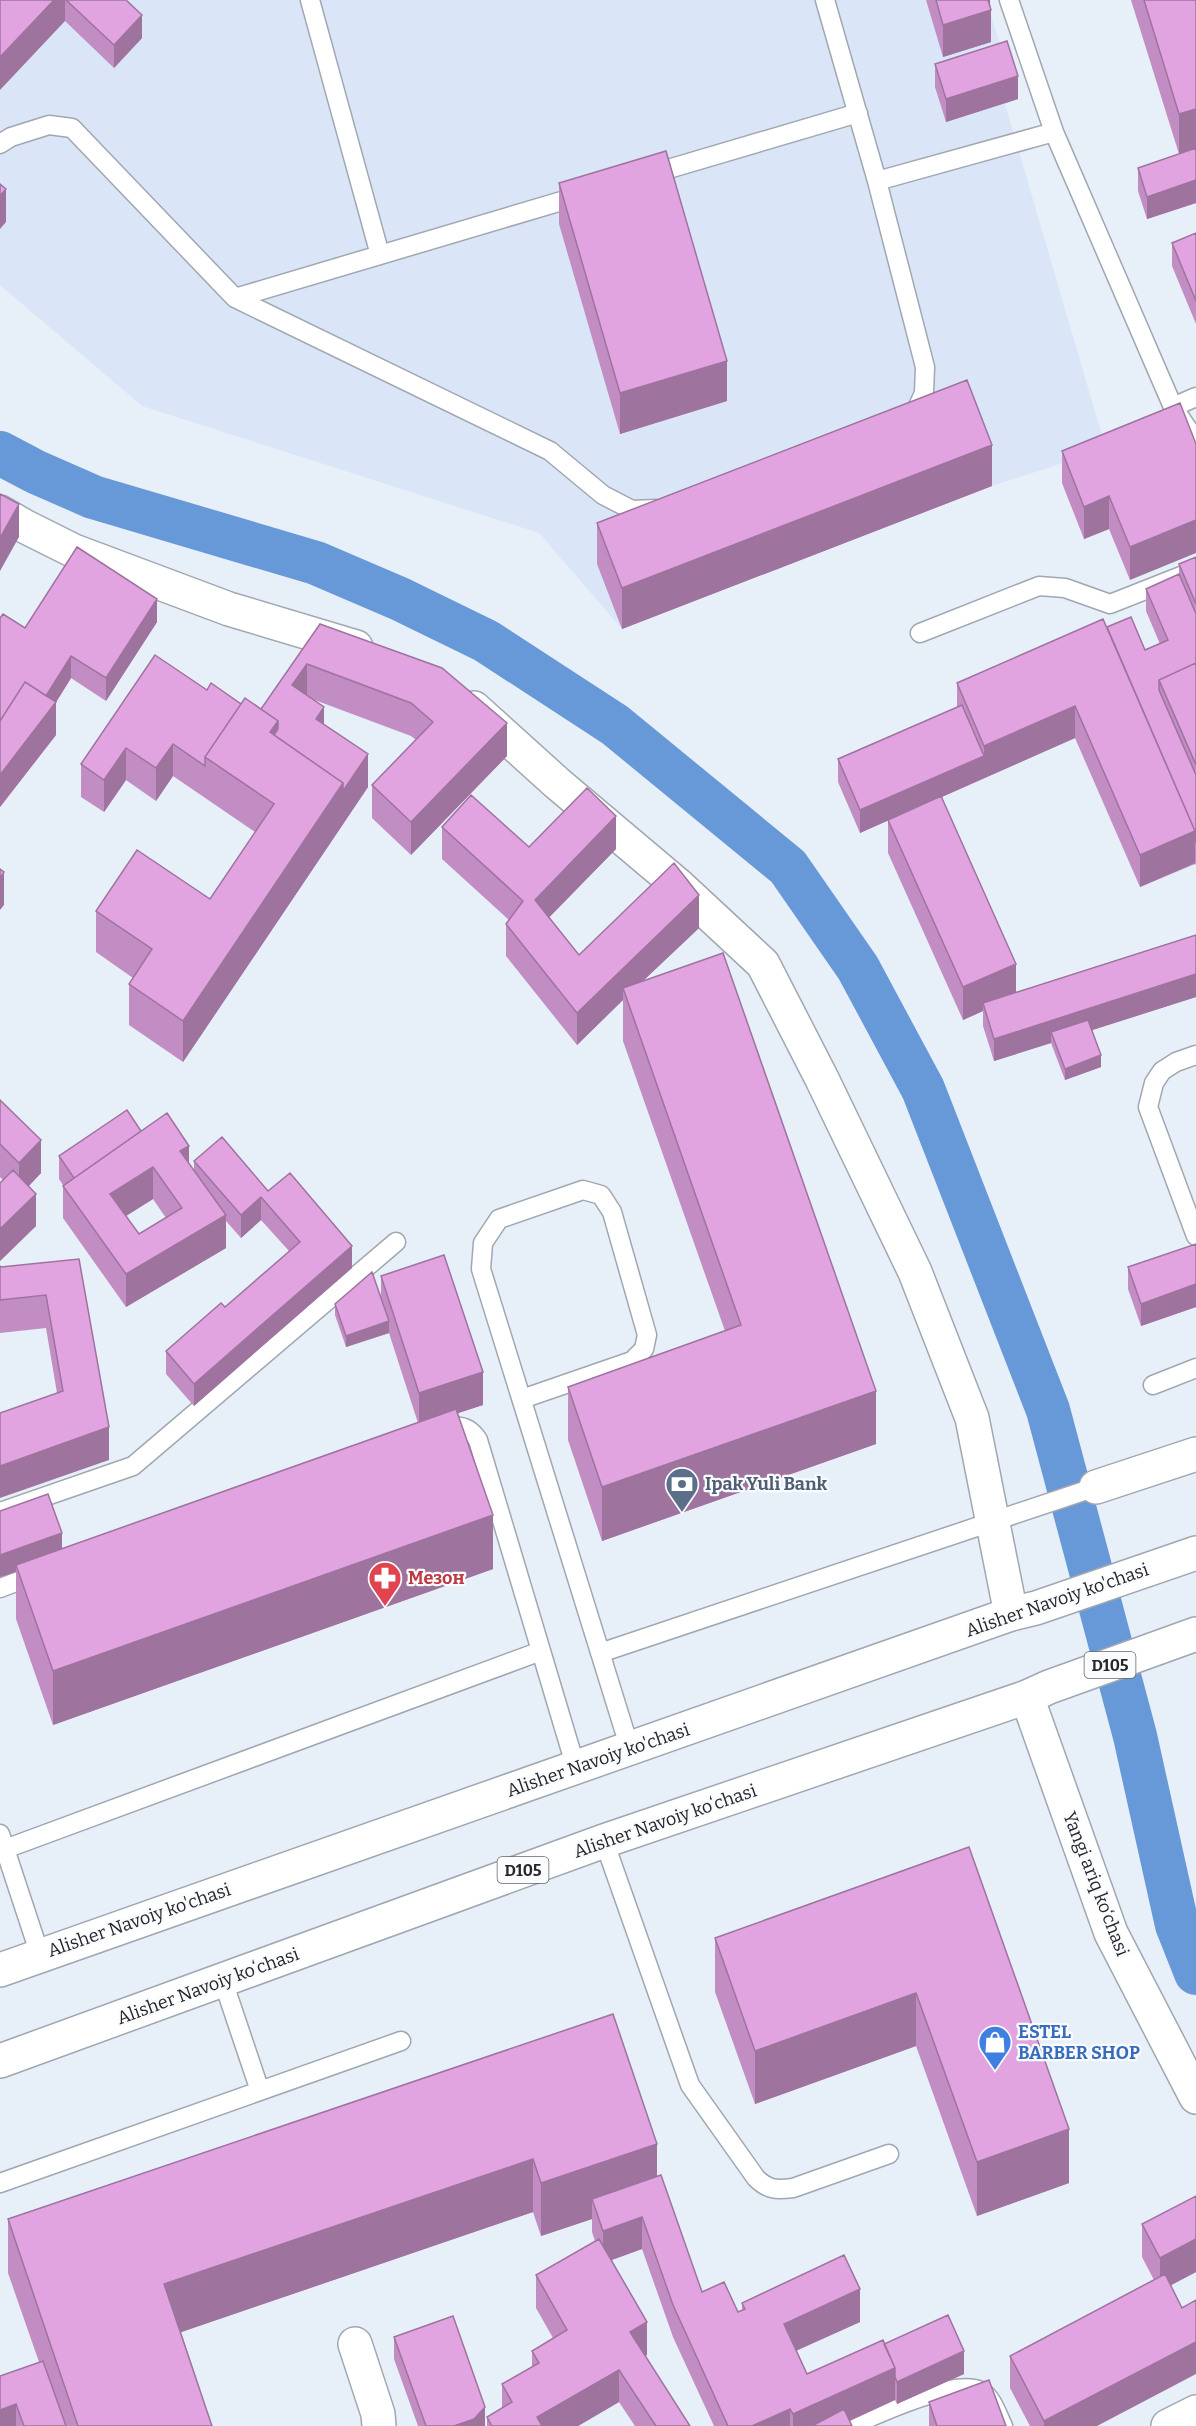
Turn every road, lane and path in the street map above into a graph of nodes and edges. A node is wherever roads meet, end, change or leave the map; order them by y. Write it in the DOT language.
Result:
graph roads {
  1 [pos="310,0"];
  2 [pos="825,0"];
  3 [pos="1009,0"];
  4 [pos="858,113"];
  5 [pos="1054,132"];
  6 [pos="0,144"];
  7 [pos="630,181"];
  8 [pos="878,181"];
  9 [pos="596,191"];
  10 [pos="380,255"];
  11 [pos="235,298"];
  12 [pos="1196,397"];
  13 [pos="1173,407"];
  14 [pos="892,423"];
  15 [pos="1196,441"];
  16 [pos="676,502"];
  17 [pos="0,512"];
  18 [pos="1196,570"];
  19 [pos="920,633"];
  20 [pos="386,658"];
  21 [pos="448,692"];
  22 [pos="1196,1055"];
  23 [pos="1196,1236"];
  24 [pos="396,1242"];
  25 [pos="1196,1368"];
  26 [pos="1153,1385"];
  27 [pos="522,1400"];
  28 [pos="427,1434"];
  29 [pos="1196,1454"];
  30 [pos="1096,1487"];
  31 [pos="0,1512"];
  32 [pos="993,1522"];
  33 [pos="1196,1552"];
  34 [pos="56,1568"];
  35 [pos="0,1588"];
  36 [pos="1023,1611"];
  37 [pos="1189,1638"];
  38 [pos="541,1651"];
  39 [pos="600,1653"];
  40 [pos="1038,1692"];
  41 [pos="630,1749"];
  42 [pos="576,1768"];
  43 [pos="604,1841"];
  44 [pos="2,1845"];
  45 [pos="40,1955"];
  46 [pos="0,1970"];
  47 [pos="223,1981"];
  48 [pos="401,2042"];
  49 [pos="0,2061"];
  50 [pos="260,2091"];
  51 [pos="1196,2097"];
  52 [pos="889,2154"];
  53 [pos="0,2182"];
  54 [pos="355,2344"];
  55 [pos="1196,2412"];
  56 [pos="379,2426"];
  57 [pos="850,2426"];
  58 [pos="1003,2426"];
  59 [pos="1168,2426"];
  1 -- 10 [label="lane"];
  2 -- 4 [label="lane"];
  3 -- 5 [label="lane"];
  4 -- 7 [label="lane"];
  4 -- 8 [label="lane"];
  5 -- 8 [label="lane"];
  5 -- 13 [label="lane"];
  6 -- 11 [label="lane"];
  8 -- 14 [label="lane"];
  9 -- 10 [label="lane"];
  10 -- 11 [label="lane"];
  11 -- 16 [label="lane"];
  12 -- 13 [label="lane"];
  13 -- 15 [label="lane"];
  17 -- 20 [label="main road"];
  18 -- 19 [label="lane"];
  21 -- 32 [label="main road"];
  22 -- 23 [label="lane"];
  24 -- 31 [label="lane"];
  25 -- 26 [label="lane"];
  27 -- 27 [label="lane"];
  27 -- 39 [label="lane"];
  28 -- 38 [label="lane"];
  29 -- 30 [label="main road"];
  30 -- 32 [label="lane"];
  32 -- 36 [label="main road"];
  32 -- 39 [label="lane"];
  33 -- 36 [label="main road, Alisher Navoiy ko'chasi"];
  34 -- 35 [label="lane"];
  36 -- 41 [label="main road, Alisher Navoiy ko'chasi"];
  37 -- 40 [label="main road, Alisher Navoiy koʻchasi / D105"];
  38 -- 42 [label="lane"];
  38 -- 44 [label="lane"];
  39 -- 41 [label="lane"];
  40 -- 43 [label="main road, Alisher Navoiy koʻchasi / D105"];
  40 -- 51 [label="main road, Yangi ariq ko‘chasi"];
  41 -- 42 [label="main road, Alisher Navoiy ko'chasi"];
  42 -- 45 [label="main road, Alisher Navoiy ko'chasi"];
  43 -- 47 [label="main road, Alisher Navoiy koʻchasi / D105"];
  43 -- 52 [label="lane"];
  44 -- 45 [label="lane"];
  45 -- 46 [label="main road, Alisher Navoiy ko'chasi"];
  47 -- 49 [label="main road, Alisher Navoiy koʻchasi / D105"];
  47 -- 50 [label="lane"];
  48 -- 50 [label="lane"];
  50 -- 53 [label="lane"];
  54 -- 56 [label="main road"];
  55 -- 59 [label="main road"];
  57 -- 58 [label="lane"];
}
